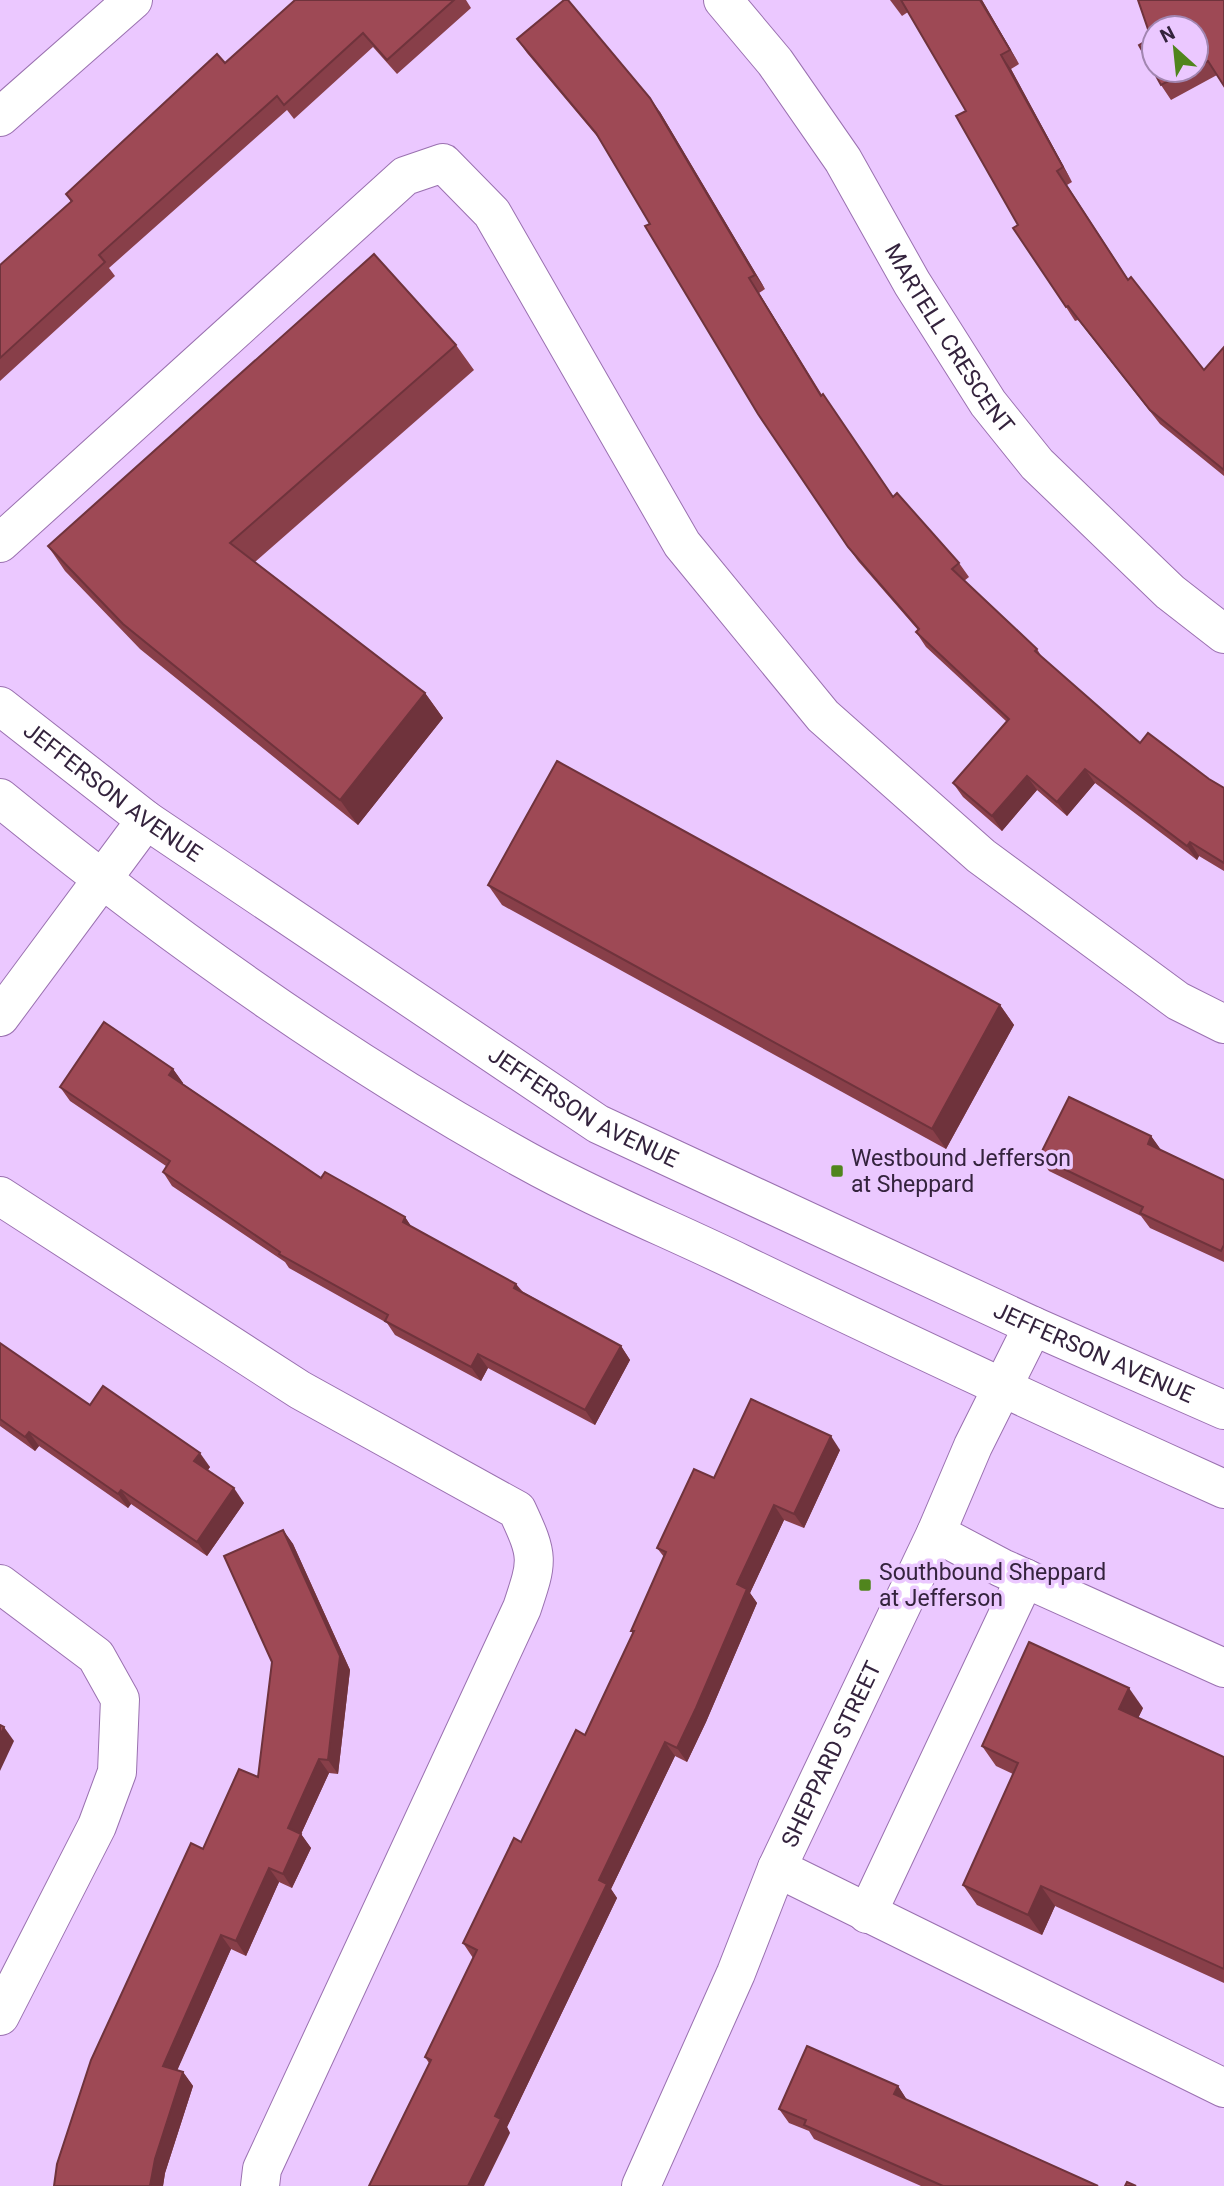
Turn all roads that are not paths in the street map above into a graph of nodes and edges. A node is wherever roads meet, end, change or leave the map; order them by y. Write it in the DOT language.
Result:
graph roads {
  1 [pos="133,0"];
  2 [pos="723,0"];
  3 [pos="0,117"];
  4 [pos="0,543"];
  5 [pos="1224,634"];
  6 [pos="0,706"];
  7 [pos="0,798"];
  8 [pos="146,820"];
  9 [pos="103,878"];
  10 [pos="0,1017"];
  11 [pos="1224,1024"];
  12 [pos="0,1196"];
  13 [pos="1033,1326"];
  14 [pos="1003,1389"];
  15 [pos="1224,1410"];
  16 [pos="1224,1489"];
  17 [pos="936,1533"];
  18 [pos="1025,1578"];
  19 [pos="0,1584"];
  20 [pos="1224,1668"];
  21 [pos="777,1868"];
  22 [pos="867,1914"];
  23 [pos="0,2016"];
  24 [pos="1224,2088"];
  25 [pos="260,2186"];
  26 [pos="640,2186"];
  1 -- 3 [label="street"];
  2 -- 5 [label="street, MARTELL CRESCENT"];
  4 -- 11 [label="street"];
  6 -- 8 [label="street, JEFFERSON AVENUE"];
  7 -- 9 [label="street"];
  8 -- 9 [label="street"];
  8 -- 13 [label="street, JEFFERSON AVENUE"];
  9 -- 10 [label="street"];
  9 -- 14 [label="street"];
  12 -- 25 [label="street"];
  13 -- 14 [label="street, SHEPPARD STREET"];
  13 -- 15 [label="street, JEFFERSON AVENUE"];
  14 -- 16 [label="street"];
  14 -- 17 [label="street, SHEPPARD STREET"];
  17 -- 18 [label="street"];
  17 -- 21 [label="street, SHEPPARD STREET"];
  18 -- 20 [label="street"];
  18 -- 22 [label="street"];
  19 -- 23 [label="street"];
  21 -- 22 [label="street"];
  21 -- 26 [label="street, SHEPPARD STREET"];
  22 -- 24 [label="street"];
}
